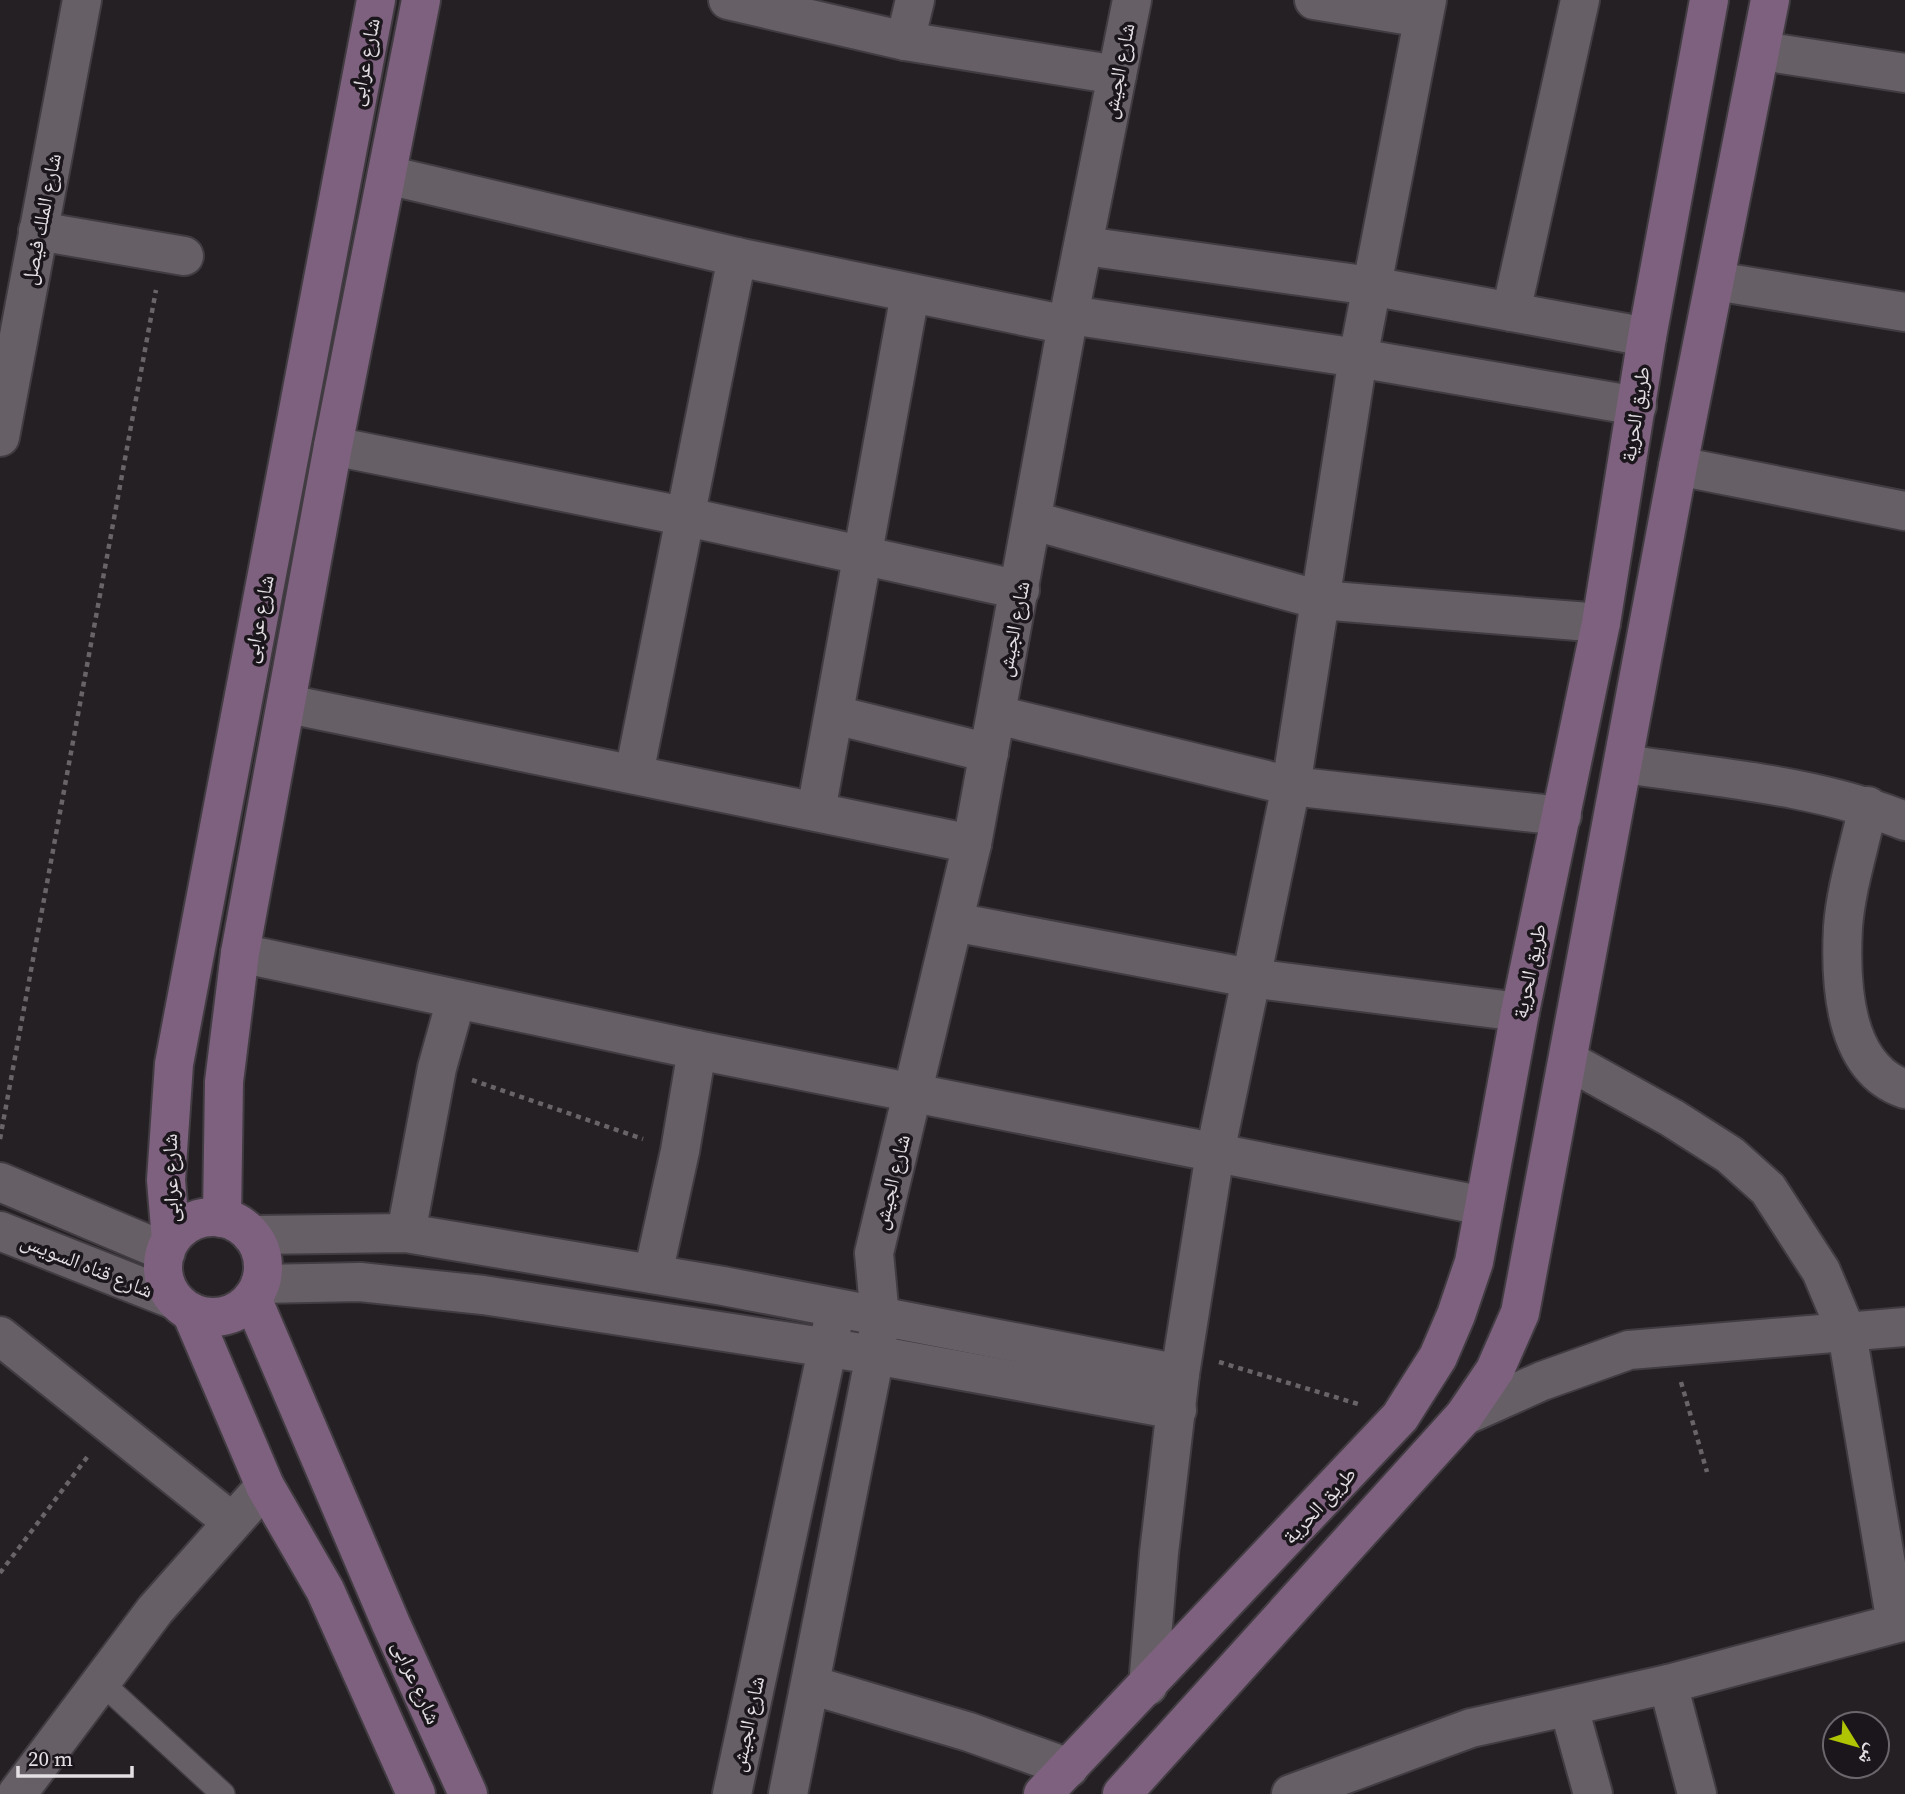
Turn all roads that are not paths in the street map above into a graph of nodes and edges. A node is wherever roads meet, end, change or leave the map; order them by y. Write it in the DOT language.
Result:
graph roads {
  1 [pos="82,0"];
  2 [pos="376,0"];
  3 [pos="421,0"];
  4 [pos="728,0"];
  5 [pos="915,0"];
  6 [pos="1132,0"];
  7 [pos="1314,0"];
  8 [pos="1580,0"];
  9 [pos="1709,0"];
  10 [pos="1770,0"];
  11 [pos="1425,9"];
  12 [pos="905,41"];
  13 [pos="1762,51"];
  14 [pos="1901,69"];
  15 [pos="1117,75"];
  16 [pos="387,176"];
  17 [pos="38,232"];
  18 [pos="1085,246"];
  19 [pos="173,254"];
  20 [pos="737,257"];
  21 [pos="1714,281"];
  22 [pos="1371,286"];
  23 [pos="911,294"];
  24 [pos="1511,312"];
  25 [pos="1905,312"];
  26 [pos="1069,320"];
  27 [pos="1647,337"];
  28 [pos="1358,358"];
  29 [pos="1637,406"];
  30 [pos="0,437"];
  31 [pos="333,446"];
  32 [pos="1678,466"];
  33 [pos="1905,511"];
  34 [pos="683,516"];
  35 [pos="1034,520"];
  36 [pos="864,554"];
  37 [pos="1020,590"];
  38 [pos="1320,600"];
  39 [pos="1601,623"];
  40 [pos="288,704"];
  41 [pos="835,715"];
  42 [pos="997,715"];
  43 [pos="989,754"];
  44 [pos="1625,764"];
  45 [pos="634,774"];
  46 [pos="1292,786"];
  47 [pos="1868,806"];
  48 [pos="816,811"];
  49 [pos="1562,816"];
  50 [pos="1905,821"];
  51 [pos="972,844"];
  52 [pos="954,922"];
  53 [pos="240,953"];
  54 [pos="1250,978"];
  55 [pos="456,1000"];
  56 [pos="1520,1012"];
  57 [pos="697,1050"];
  58 [pos="1569,1061"];
  59 [pos="1905,1089"];
  60 [pos="913,1091"];
  61 [pos="1215,1153"];
  62 [pos="0,1182"];
  63 [pos="1484,1206"];
  64 [pos="237,1226"];
  65 [pos="0,1231"];
  66 [pos="406,1233"];
  67 [pos="168,1246"];
  68 [pos="874,1253"];
  69 [pos="653,1274"];
  70 [pos="256,1291"];
  71 [pos="183,1306"];
  72 [pos="836,1309"];
  73 [pos="880,1318"];
  74 [pos="1905,1327"];
  75 [pos="1847,1333"];
  76 [pos="0,1336"];
  77 [pos="826,1350"];
  78 [pos="874,1354"];
  79 [pos="1181,1379"];
  80 [pos="1464,1416"];
  81 [pos="265,1486"];
  82 [pos="232,1522"];
  83 [pos="1901,1622"];
  84 [pos="102,1683"];
  85 [pos="1668,1684"];
  86 [pos="811,1685"];
  87 [pos="1148,1686"];
  88 [pos="1569,1708"];
  89 [pos="1056,1781"];
  90 [pos="17,1794"];
  91 [pos="223,1794"];
  92 [pos="416,1794"];
  93 [pos="468,1794"];
  94 [pos="732,1794"];
  95 [pos="788,1794"];
  96 [pos="1122,1794"];
  97 [pos="1291,1794"];
  98 [pos="1593,1794"];
  99 [pos="1697,1794"];
  1 -- 17 [label="street, شارع الملك فيصل"];
  2 -- 67 [label="main road, شارع عرابى"];
  3 -- 16 [label="main road, شارع عرابى"];
  4 -- 12 [label="street"];
  5 -- 12 [label="street"];
  6 -- 15 [label="street, شارع الجيش"];
  7 -- 11 [label="street"];
  8 -- 24 [label="street"];
  9 -- 27 [label="main road, طريق الحرية"];
  10 -- 13 [label="main road"];
  11 -- 22 [label="street"];
  12 -- 15 [label="street"];
  13 -- 14 [label="street"];
  13 -- 21 [label="main road"];
  15 -- 18 [label="street, شارع الجيش"];
  16 -- 20 [label="street"];
  16 -- 31 [label="main road, شارع عرابى"];
  17 -- 19 [label="street"];
  17 -- 30 [label="street, شارع الملك فيصل"];
  18 -- 22 [label="street"];
  18 -- 26 [label="street, شارع الجيش"];
  20 -- 23 [label="street"];
  20 -- 34 [label="street"];
  21 -- 25 [label="street"];
  21 -- 32 [label="main road"];
  22 -- 24 [label="street"];
  22 -- 28 [label="street"];
  23 -- 26 [label="street"];
  23 -- 36 [label="street"];
  24 -- 27 [label="street"];
  26 -- 28 [label="street"];
  26 -- 35 [label="street, شارع الجيش"];
  27 -- 29 [label="main road, طريق الحرية"];
  28 -- 29 [label="street"];
  28 -- 38 [label="street"];
  29 -- 39 [label="main road, طريق الحرية"];
  31 -- 34 [label="street"];
  31 -- 40 [label="main road, شارع عرابى"];
  32 -- 33 [label="street"];
  32 -- 44 [label="main road"];
  34 -- 36 [label="street"];
  34 -- 45 [label="street"];
  35 -- 37 [label="street, شارع الجيش"];
  35 -- 38 [label="street"];
  36 -- 37 [label="street"];
  36 -- 41 [label="street"];
  37 -- 42 [label="street, شارع الجيش"];
  38 -- 39 [label="street"];
  38 -- 46 [label="street"];
  39 -- 49 [label="main road, طريق الحرية"];
  40 -- 45 [label="street"];
  40 -- 53 [label="main road, شارع عرابى"];
  41 -- 43 [label="street"];
  41 -- 48 [label="street"];
  42 -- 43 [label="street, شارع الجيش"];
  42 -- 46 [label="street"];
  43 -- 51 [label="street, شارع الجيش"];
  44 -- 47 [label="street"];
  44 -- 58 [label="main road"];
  45 -- 48 [label="street"];
  46 -- 49 [label="street"];
  46 -- 54 [label="street"];
  47 -- 50 [label="street"];
  47 -- 59 [label="street"];
  48 -- 51 [label="street"];
  49 -- 56 [label="main road, طريق الحرية"];
  51 -- 52 [label="street, شارع الجيش"];
  52 -- 54 [label="street"];
  52 -- 60 [label="street, شارع الجيش"];
  53 -- 55 [label="street"];
  53 -- 64 [label="main road, شارع عرابى"];
  54 -- 56 [label="street"];
  54 -- 61 [label="street"];
  55 -- 57 [label="street"];
  55 -- 66 [label="street"];
  56 -- 63 [label="main road, طريق الحرية"];
  57 -- 60 [label="street"];
  57 -- 69 [label="street"];
  58 -- 75 [label="street"];
  58 -- 80 [label="main road"];
  60 -- 61 [label="street"];
  60 -- 68 [label="street, شارع الجيش"];
  61 -- 63 [label="street"];
  61 -- 79 [label="street"];
  62 -- 67 [label="street, شارع قناه السويس"];
  63 -- 87 [label="main road, طريق الحرية"];
  64 -- 66 [label="street"];
  64 -- 67 [label="main road"];
  64 -- 70 [label="main road"];
  65 -- 71 [label="street, شارع قناه السويس"];
  66 -- 69 [label="street"];
  67 -- 71 [label="main road"];
  68 -- 72 [label="street, شارع الجيش"];
  68 -- 73 [label="street, شارع الجيش"];
  69 -- 72 [label="street"];
  70 -- 71 [label="main road"];
  70 -- 77 [label="street"];
  70 -- 93 [label="main road, شارع عرابى"];
  71 -- 81 [label="main road"];
  72 -- 73 [label="street"];
  72 -- 77 [label="street, شارع الجيش"];
  73 -- 78 [label="street, شارع الجيش"];
  73 -- 79 [label="street"];
  74 -- 75 [label="street"];
  75 -- 80 [label="street"];
  75 -- 83 [label="street"];
  76 -- 82 [label="street"];
  77 -- 78 [label="street"];
  77 -- 94 [label="street, شارع الجيش"];
  78 -- 79 [label="street"];
  78 -- 86 [label="street, شارع الجيش"];
  79 -- 87 [label="street"];
  80 -- 96 [label="main road"];
  81 -- 82 [label="street"];
  81 -- 92 [label="main road"];
  82 -- 84 [label="street"];
  83 -- 85 [label="street"];
  84 -- 90 [label="street"];
  84 -- 91 [label="lane"];
  85 -- 88 [label="street"];
  85 -- 99 [label="street"];
  86 -- 89 [label="street"];
  86 -- 95 [label="street, شارع الجيش"];
  87 -- 89 [label="main road, طريق الحرية"];
  88 -- 97 [label="street"];
  88 -- 98 [label="street"];
}
